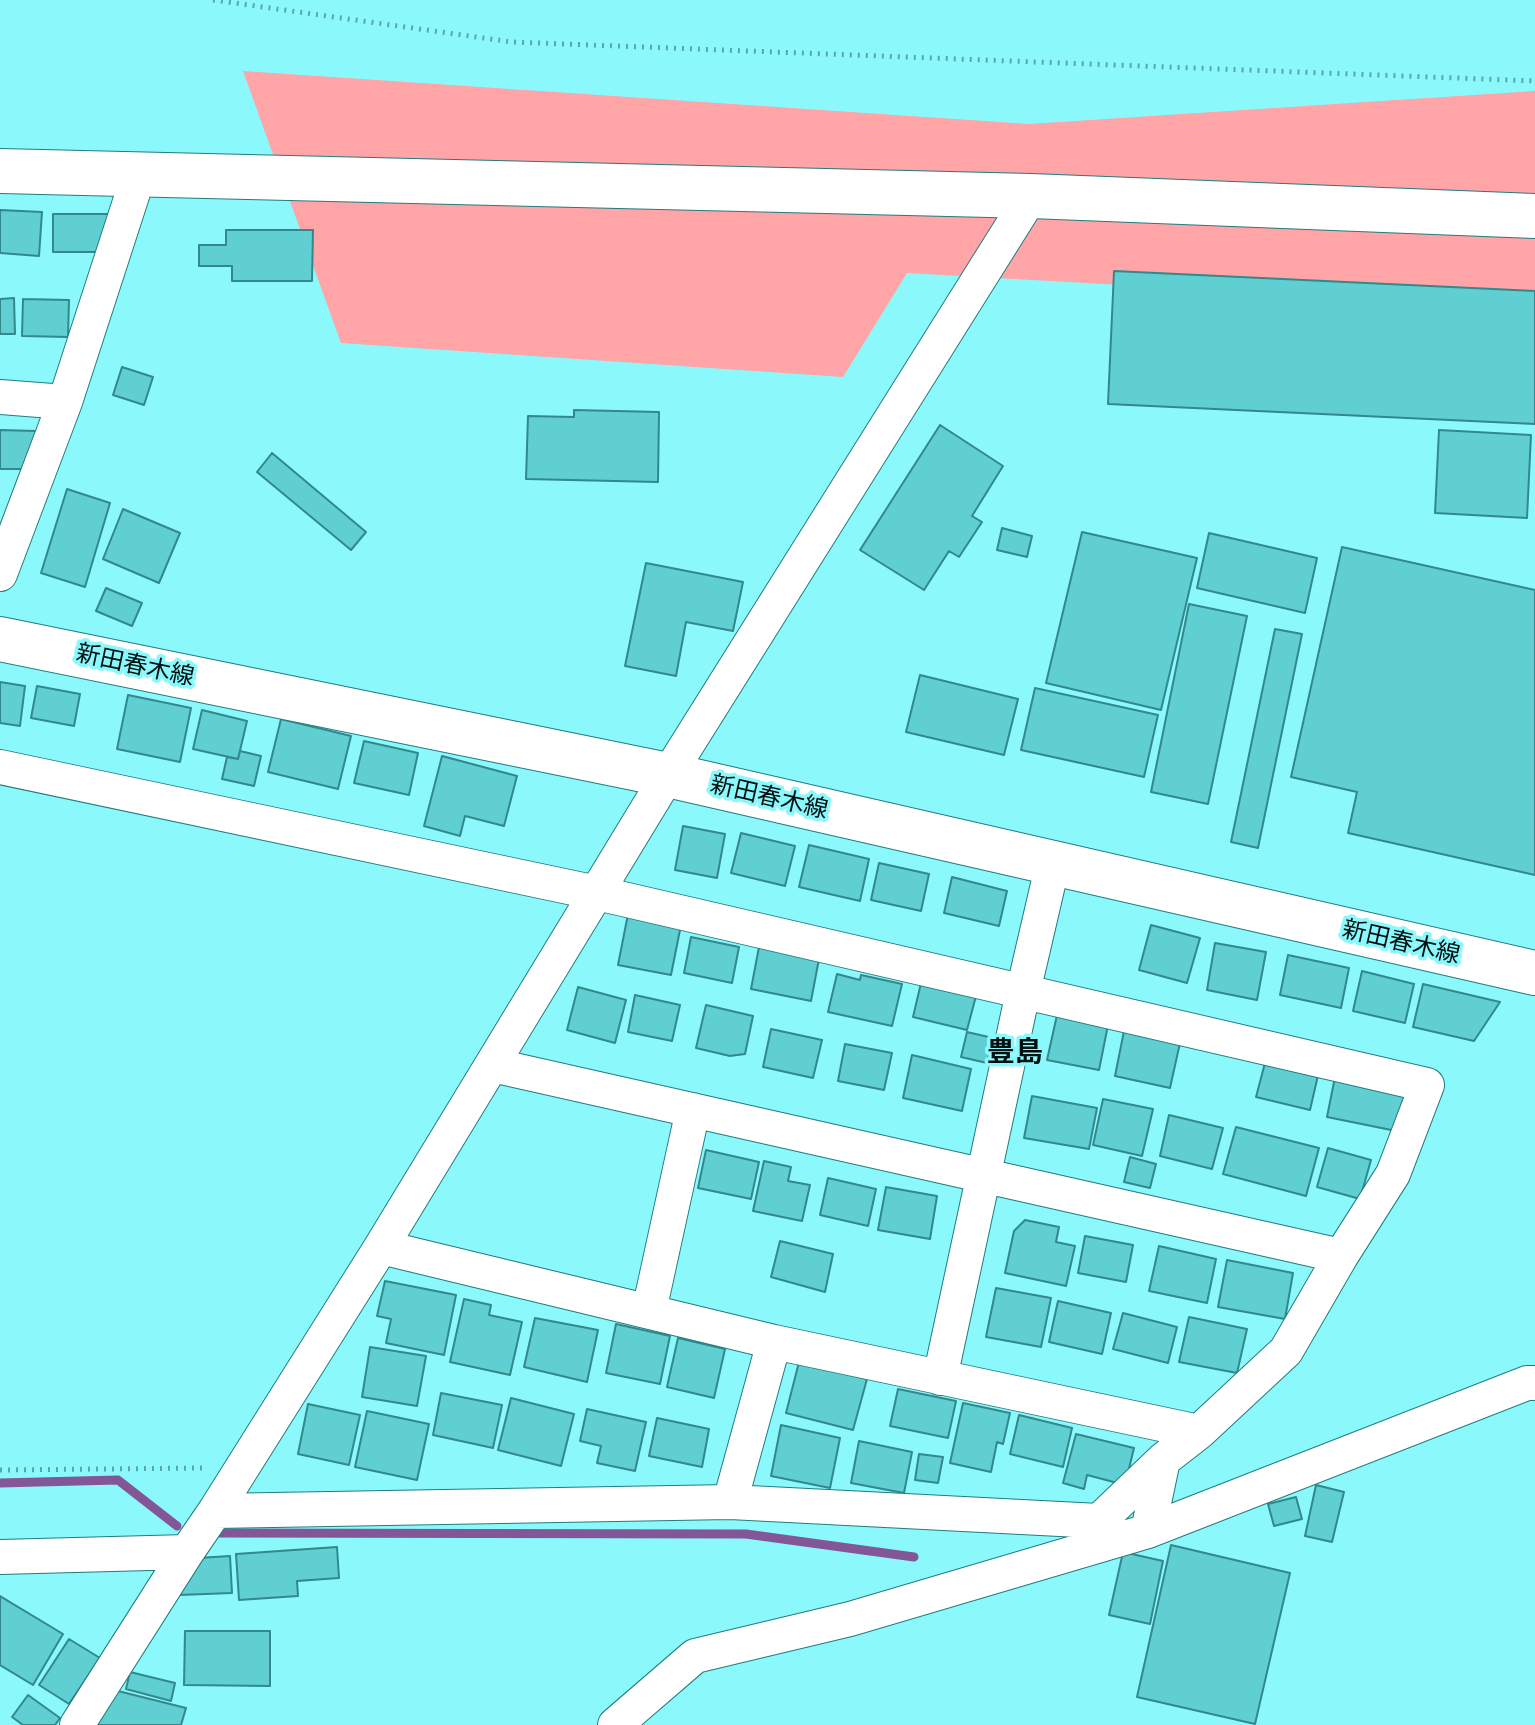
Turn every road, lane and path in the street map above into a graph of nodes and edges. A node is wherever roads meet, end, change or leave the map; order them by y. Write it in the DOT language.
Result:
graph roads {
  1 [pos="213,0"];
  2 [pos="1535,81"];
  3 [pos="0,171"];
  4 [pos="139,174"];
  5 [pos="1031,196"];
  6 [pos="1535,216"];
  7 [pos="0,397"];
  8 [pos="65,402"];
  9 [pos="0,574"];
  10 [pos="0,639"];
  11 [pos="0,767"];
  12 [pos="668,775"];
  13 [pos="1053,863"];
  14 [pos="597,893"];
  15 [pos="1535,973"];
  16 [pos="1023,992"];
  17 [pos="492,1065"];
  18 [pos="693,1110"];
  19 [pos="983,1176"];
  20 [pos="381,1247"];
  21 [pos="1341,1256"];
  22 [pos="649,1311"];
  23 [pos="774,1342"];
  24 [pos="940,1378"];
  25 [pos="1535,1383"];
  26 [pos="1199,1432"];
  27 [pos="1163,1460"];
  28 [pos="243,1468"];
  29 [pos="0,1470"];
  30 [pos="730,1502"];
  31 [pos="215,1511"];
  32 [pos="1148,1531"];
  33 [pos="187,1552"];
  34 [pos="0,1557"];
  35 [pos="77,1725"];
  36 [pos="615,1725"];
  1 -- 2 [label="path"];
  3 -- 4 [label="main road"];
  4 -- 5 [label="main road"];
  4 -- 8 [label="street"];
  5 -- 6 [label="main road"];
  5 -- 12 [label="street"];
  7 -- 8 [label="street"];
  8 -- 9 [label="street"];
  10 -- 12 [label="main road, 新田春木線"];
  11 -- 14 [label="street"];
  12 -- 13 [label="main road, 新田春木線"];
  12 -- 14 [label="street"];
  13 -- 15 [label="main road, 新田春木線"];
  13 -- 16 [label="street"];
  14 -- 16 [label="street"];
  14 -- 17 [label="street"];
  16 -- 19 [label="street"];
  16 -- 21 [label="street"];
  17 -- 18 [label="street"];
  17 -- 20 [label="street"];
  18 -- 19 [label="street"];
  18 -- 22 [label="street"];
  19 -- 21 [label="street"];
  19 -- 24 [label="street"];
  20 -- 22 [label="street"];
  20 -- 28 [label="street"];
  21 -- 26 [label="street"];
  22 -- 23 [label="street"];
  23 -- 24 [label="street"];
  23 -- 30 [label="street"];
  24 -- 26 [label="street"];
  25 -- 32 [label="street"];
  26 -- 27 [label="street"];
  27 -- 30 [label="street"];
  27 -- 32 [label="street"];
  28 -- 29 [label="path"];
  28 -- 31 [label="street"];
  30 -- 31 [label="street"];
  31 -- 33 [label="street"];
  32 -- 36 [label="street"];
  33 -- 34 [label="street"];
  33 -- 35 [label="street"];
}
